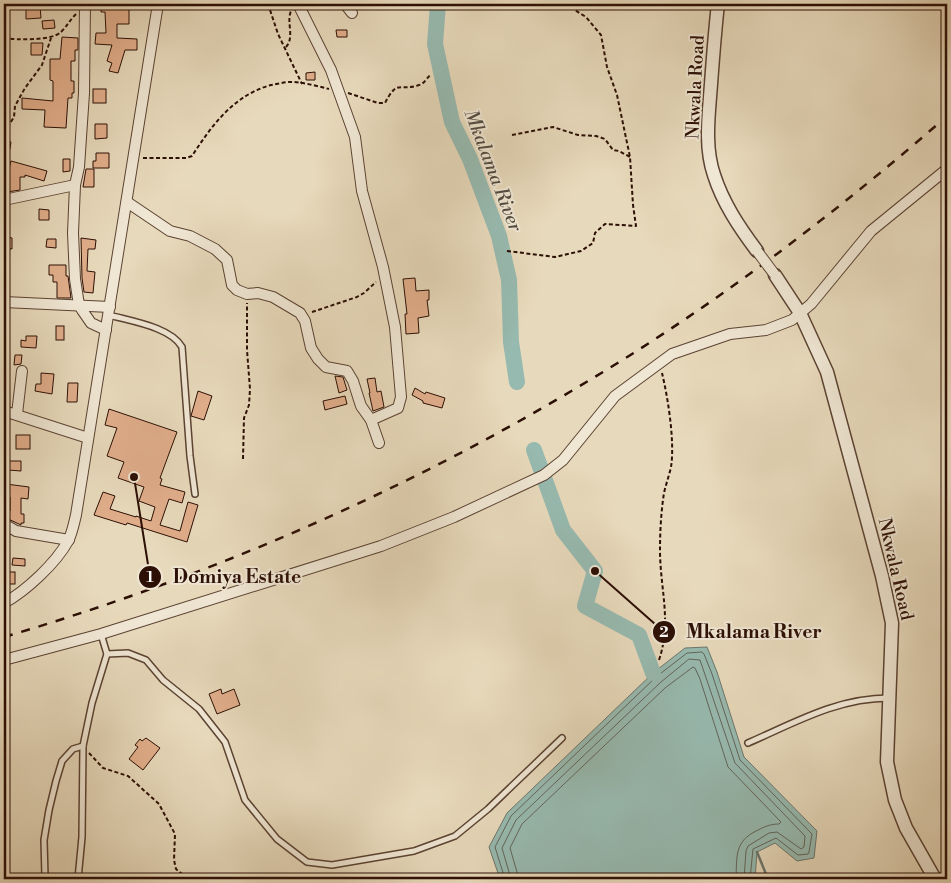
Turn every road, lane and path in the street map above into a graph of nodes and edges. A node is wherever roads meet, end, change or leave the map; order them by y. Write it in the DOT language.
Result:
graph roads {
  1 [pos="158,4"];
  2 [pos="268,4"];
  3 [pos="345,4"];
  4 [pos="565,4"];
  5 [pos="718,4"];
  6 [pos="85,5"];
  7 [pos="295,6"];
  8 [pos="352,13"];
  9 [pos="4,38"];
  10 [pos="51,38"];
  11 [pos="286,47"];
  12 [pos="431,74"];
  13 [pos="302,84"];
  14 [pos="339,91"];
  15 [pos="4,133"];
  16 [pos="512,135"];
  17 [pos="133,157"];
  18 [pos="630,157"];
  19 [pos="947,169"];
  20 [pos="76,185"];
  21 [pos="4,200"];
  22 [pos="128,202"];
  23 [pos="756,251"];
  24 [pos="507,252"];
  25 [pos="775,275"];
  26 [pos="386,279"];
  27 [pos="247,294"];
  28 [pos="4,302"];
  29 [pos="79,305"];
  30 [pos="110,311"];
  31 [pos="800,313"];
  32 [pos="302,316"];
  33 [pos="106,330"];
  34 [pos="660,363"];
  35 [pos="22,371"];
  36 [pos="4,410"];
  37 [pos="17,414"];
  38 [pos="371,420"];
  39 [pos="88,438"];
  40 [pos="378,443"];
  41 [pos="243,458"];
  42 [pos="195,494"];
  43 [pos="4,524"];
  44 [pos="69,540"];
  45 [pos="4,603"];
  46 [pos="101,634"];
  47 [pos="107,654"];
  48 [pos="4,660"];
  49 [pos="659,660"];
  50 [pos="890,698"];
  51 [pos="562,738"];
  52 [pos="748,743"];
  53 [pos="83,746"];
  54 [pos="42,879"];
  55 [pos="78,879"];
  56 [pos="188,879"];
  57 [pos="935,879"];
  1 -- 17 [label="street"];
  2 -- 11 [label="path"];
  3 -- 8 [label="street"];
  4 -- 18 [label="path"];
  5 -- 23 [label="street, Nkwala Road"];
  6 -- 10 [label="path"];
  6 -- 20 [label="street"];
  7 -- 11 [label="path"];
  7 -- 14 [label="street"];
  9 -- 10 [label="path"];
  10 -- 15 [label="path"];
  11 -- 13 [label="path"];
  12 -- 14 [label="path"];
  13 -- 14 [label="path"];
  13 -- 17 [label="path"];
  14 -- 26 [label="street"];
  16 -- 18 [label="path"];
  17 -- 22 [label="street"];
  18 -- 24 [label="path"];
  19 -- 31 [label="street"];
  20 -- 21 [label="street"];
  20 -- 29 [label="street"];
  22 -- 27 [label="street"];
  22 -- 30 [label="street"];
  23 -- 25 [label="street, bridge"];
  25 -- 31 [label="street, Nkwala Road"];
  26 -- 32 [label="path"];
  26 -- 38 [label="street"];
  27 -- 32 [label="street"];
  27 -- 41 [label="path"];
  28 -- 29 [label="street"];
  29 -- 30 [label="street"];
  29 -- 33 [label="street"];
  30 -- 33 [label="street"];
  30 -- 42 [label="lane"];
  31 -- 34 [label="street"];
  31 -- 50 [label="street, Nkwala Road"];
  32 -- 38 [label="street"];
  33 -- 39 [label="street"];
  34 -- 46 [label="street"];
  34 -- 49 [label="path"];
  35 -- 37 [label="street"];
  36 -- 37 [label="street"];
  37 -- 39 [label="street"];
  38 -- 40 [label="street"];
  39 -- 44 [label="street"];
  43 -- 44 [label="street"];
  44 -- 45 [label="street"];
  46 -- 47 [label="lane"];
  46 -- 48 [label="street"];
  47 -- 51 [label="lane"];
  47 -- 53 [label="lane"];
  50 -- 52 [label="lane"];
  50 -- 57 [label="street, Nkwala Road"];
  53 -- 54 [label="lane"];
  53 -- 55 [label="lane"];
  53 -- 56 [label="path"];
}
